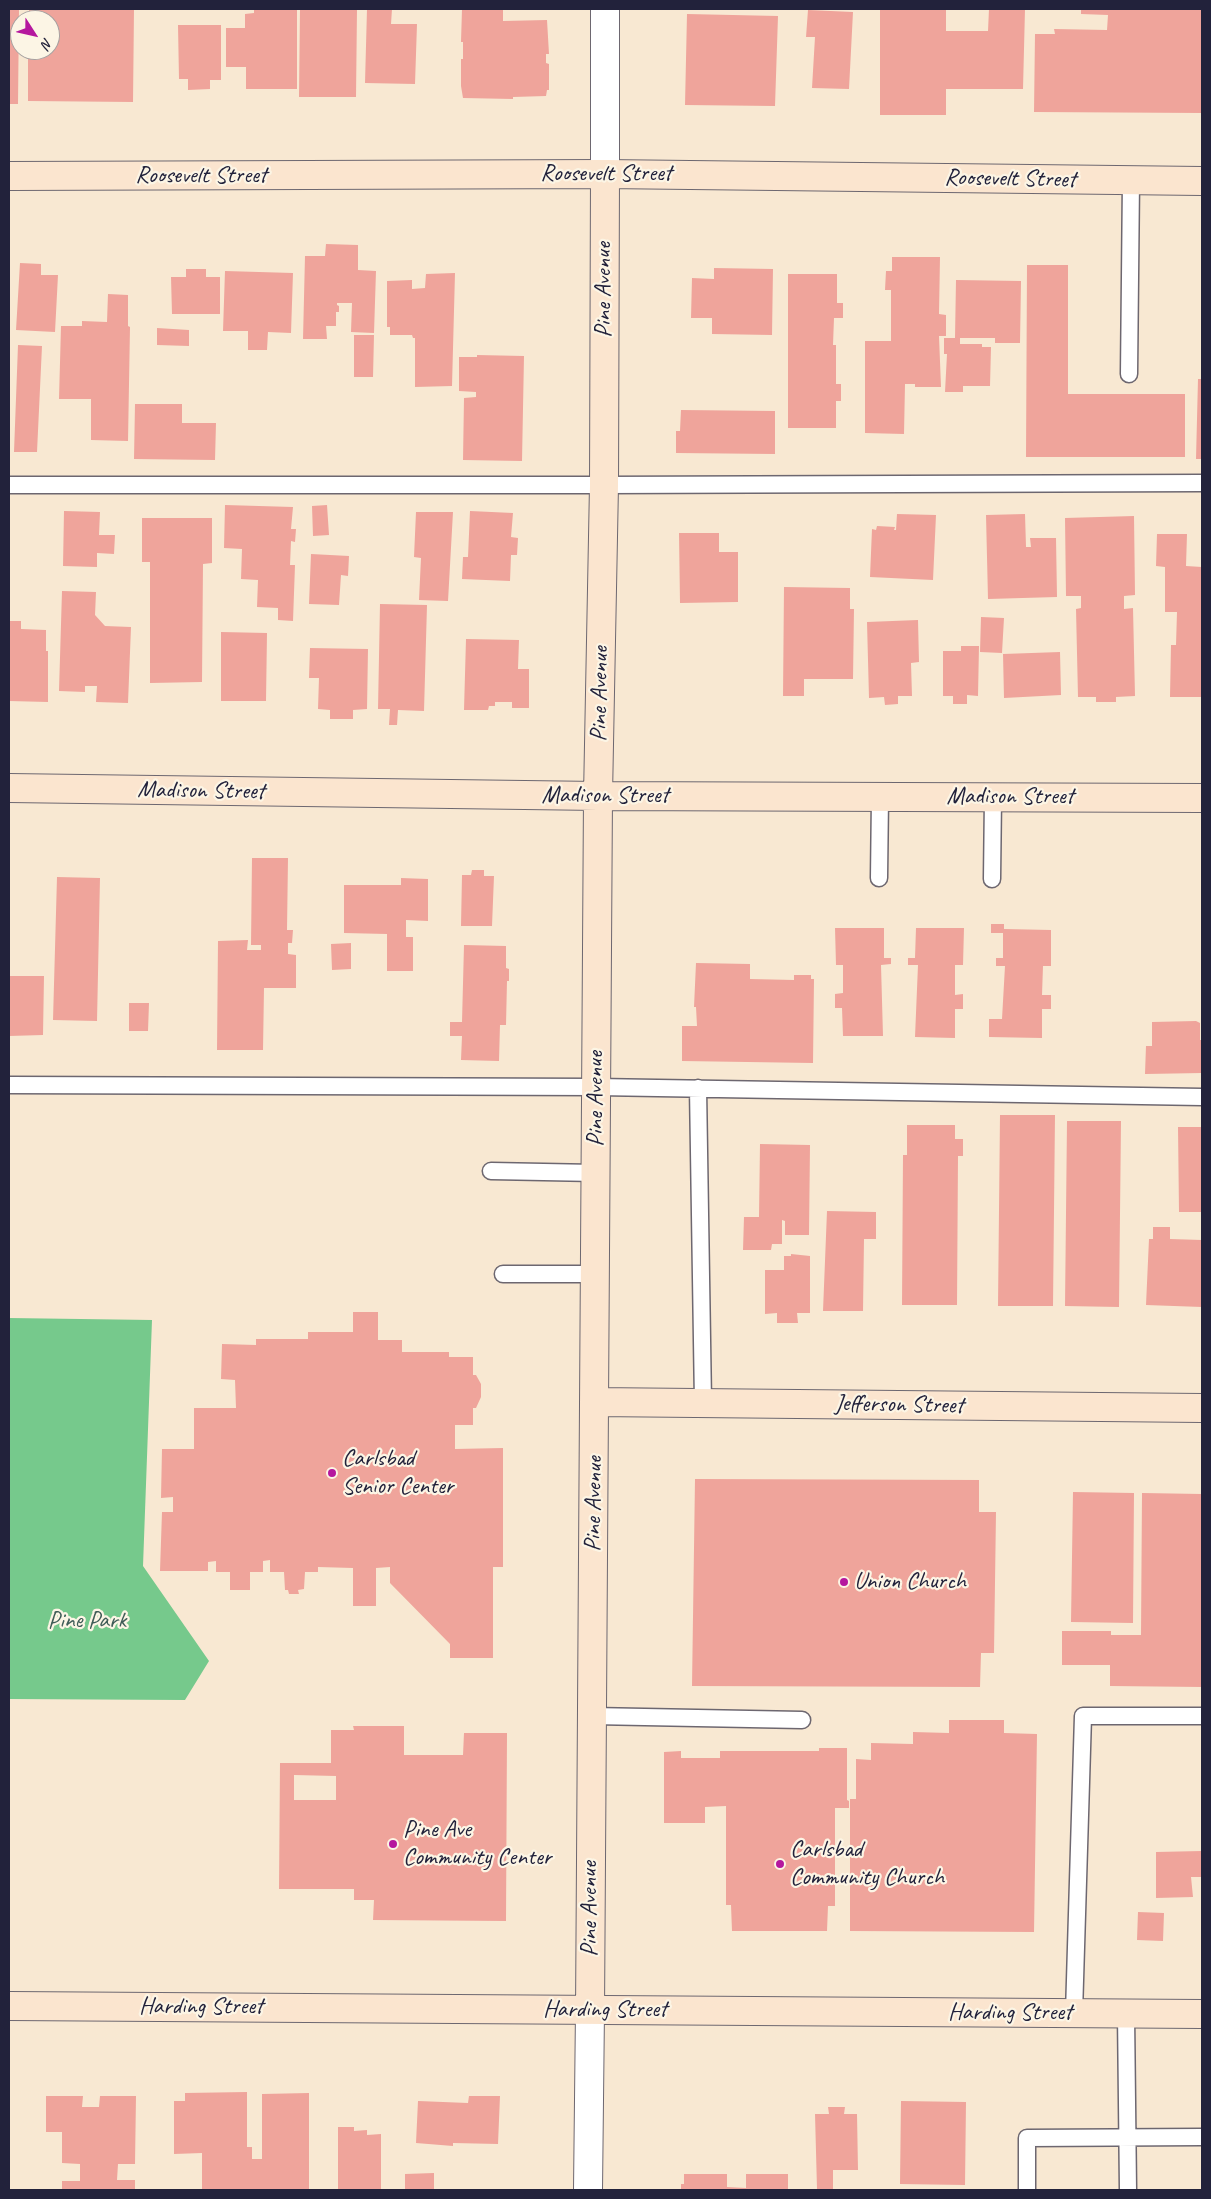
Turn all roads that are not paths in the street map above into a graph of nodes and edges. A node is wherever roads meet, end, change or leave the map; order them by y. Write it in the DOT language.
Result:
graph roads {
  1 [pos="605,9"];
  2 [pos="605,174"];
  3 [pos="9,176"];
  4 [pos="1131,180"];
  5 [pos="1202,181"];
  6 [pos="1129,374"];
  7 [pos="1202,483"];
  8 [pos="9,485"];
  9 [pos="604,486"];
  10 [pos="9,788"];
  11 [pos="598,796"];
  12 [pos="880,797"];
  13 [pos="993,797"];
  14 [pos="1202,798"];
  15 [pos="880,878"];
  16 [pos="992,879"];
  17 [pos="9,1085"];
  18 [pos="596,1087"];
  19 [pos="698,1088"];
  20 [pos="1202,1097"];
  21 [pos="491,1171"];
  22 [pos="596,1172"];
  23 [pos="503,1274"];
  24 [pos="596,1274"];
  25 [pos="595,1402"];
  26 [pos="703,1403"];
  27 [pos="1202,1408"];
  28 [pos="592,1716"];
  29 [pos="1202,1716"];
  30 [pos="802,1720"];
  31 [pos="9,2006"];
  32 [pos="590,2010"];
  33 [pos="1074,2013"];
  34 [pos="1126,2014"];
  35 [pos="1202,2014"];
  36 [pos="1202,2137"];
  37 [pos="1127,2138"];
  38 [pos="588,2190"];
  39 [pos="1027,2190"];
  40 [pos="1128,2190"];
  1 -- 2 [label="street, Pine Avenue"];
  2 -- 3 [label="street, Roosevelt Street"];
  2 -- 4 [label="street, Roosevelt Street"];
  2 -- 9 [label="street, Pine Avenue"];
  4 -- 5 [label="street, Roosevelt Street"];
  4 -- 6 [label="lane"];
  7 -- 9 [label="lane"];
  8 -- 9 [label="lane"];
  9 -- 11 [label="street, Pine Avenue"];
  10 -- 11 [label="street, Madison Street"];
  11 -- 12 [label="street, Madison Street"];
  11 -- 18 [label="street, Pine Avenue"];
  12 -- 13 [label="street, Madison Street"];
  12 -- 15 [label="lane"];
  13 -- 14 [label="street, Madison Street"];
  13 -- 16 [label="lane"];
  17 -- 18 [label="lane"];
  18 -- 19 [label="lane"];
  18 -- 22 [label="street, Pine Avenue"];
  19 -- 20 [label="lane"];
  19 -- 26 [label="lane"];
  21 -- 22 [label="lane"];
  22 -- 24 [label="street, Pine Avenue"];
  23 -- 24 [label="lane"];
  24 -- 25 [label="street, Pine Avenue"];
  25 -- 26 [label="street, Jefferson Street"];
  25 -- 28 [label="street, Pine Avenue"];
  26 -- 27 [label="street, Jefferson Street"];
  28 -- 30 [label="lane"];
  28 -- 32 [label="street, Pine Avenue"];
  29 -- 33 [label="lane"];
  31 -- 32 [label="street, Harding Street"];
  32 -- 33 [label="street, Harding Street"];
  32 -- 38 [label="street, Pine Avenue"];
  33 -- 34 [label="street, Harding Street"];
  34 -- 35 [label="street, Harding Street"];
  34 -- 37 [label="lane"];
  36 -- 37 [label="lane"];
  37 -- 39 [label="lane"];
  37 -- 40 [label="lane"];
}
